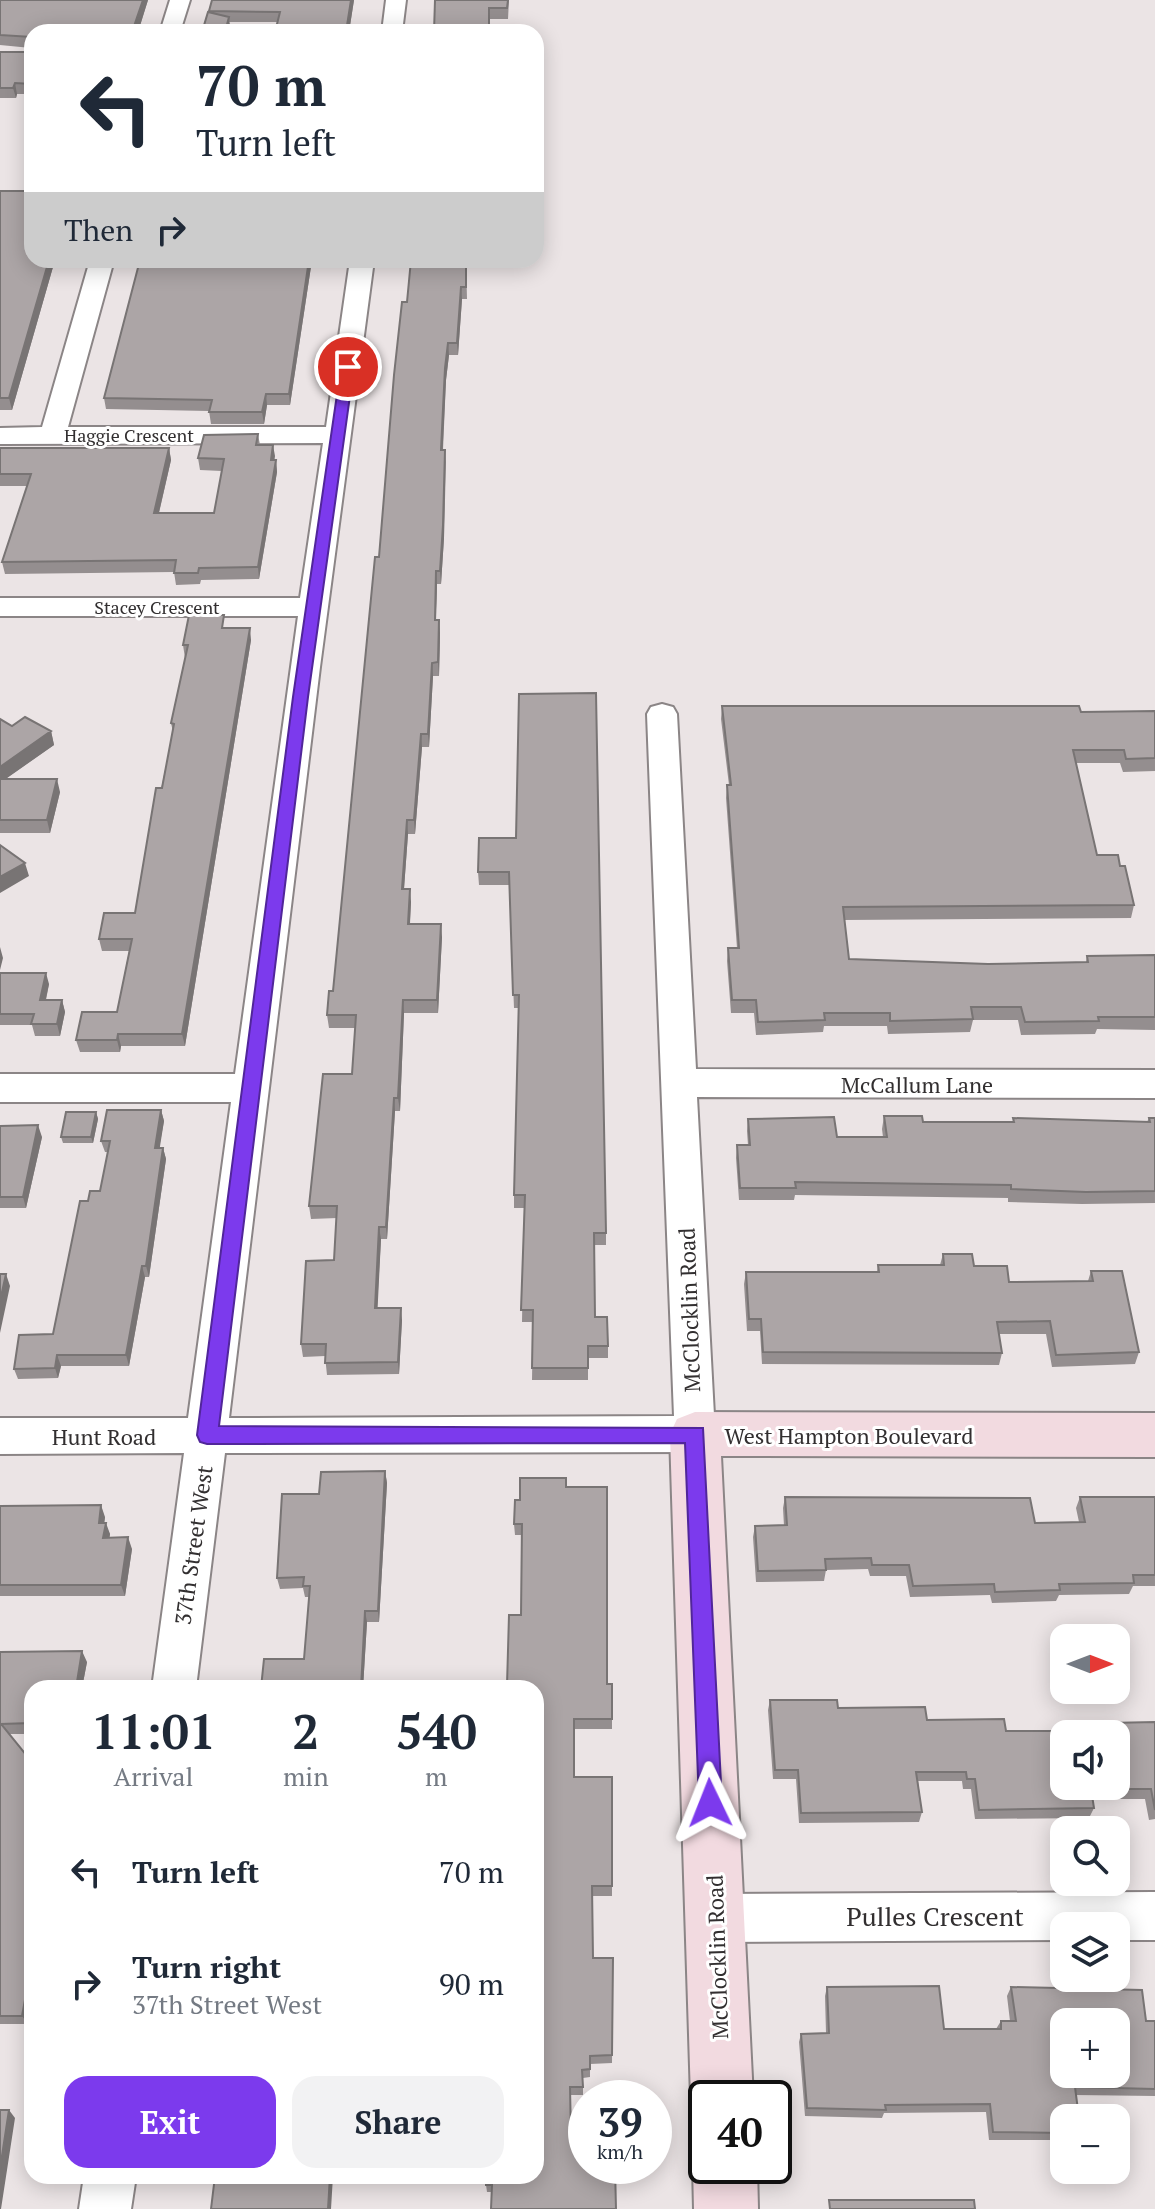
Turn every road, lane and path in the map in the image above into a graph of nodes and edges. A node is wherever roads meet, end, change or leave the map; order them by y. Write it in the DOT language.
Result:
graph roads {
  1 [pos="180,0"];
  2 [pos="396,0"];
  3 [pos="172,24"];
  4 [pos="393,24"];
  5 [pos="100,268"];
  6 [pos="361,268"];
  7 [pos="53,435"];
  8 [pos="339,435"];
  9 [pos="0,436"];
  10 [pos="0,607"];
  11 [pos="314,607"];
  12 [pos="662,714"];
  13 [pos="680,1083"];
  14 [pos="1155,1084"];
  15 [pos="0,1088"];
  16 [pos="250,1088"];
  17 [pos="695,1434"];
  18 [pos="207,1435"];
  19 [pos="1155,1435"];
  20 [pos="0,1436"];
  21 [pos="175,1680"];
  22 [pos="1155,1916"];
  23 [pos="715,1918"];
  24 [pos="721,2080"];
  25 [pos="109,2184"];
  26 [pos="725,2184"];
  27 [pos="105,2209"];
  28 [pos="726,2209"];
  1 -- 3 [label="street"];
  2 -- 4 [label="street"];
  5 -- 7 [label="street, Haggie Crescent"];
  6 -- 8 [label="street, 37th Street West"];
  7 -- 8 [label="street, Haggie Crescent"];
  7 -- 9 [label="street"];
  8 -- 11 [label="street, 37th Street West"];
  10 -- 11 [label="street, Stacey Crescent"];
  11 -- 16 [label="street, 37th Street West"];
  12 -- 13 [label="street, McClocklin Road"];
  13 -- 14 [label="street, McCallum Lane"];
  13 -- 17 [label="street, McClocklin Road"];
  15 -- 16 [label="street"];
  16 -- 18 [label="street, 37th Street West"];
  17 -- 18 [label="street, West Hampton Boulevard"];
  17 -- 19 [label="street, West Hampton Boulevard"];
  17 -- 23 [label="street, McClocklin Road"];
  18 -- 20 [label="street, Hunt Road"];
  18 -- 21 [label="street, 37th Street West"];
  22 -- 23 [label="street, Pulles Crescent"];
  23 -- 24 [label="street, McClocklin Road"];
  25 -- 27 [label="street"];
  26 -- 28 [label="street"];
}
